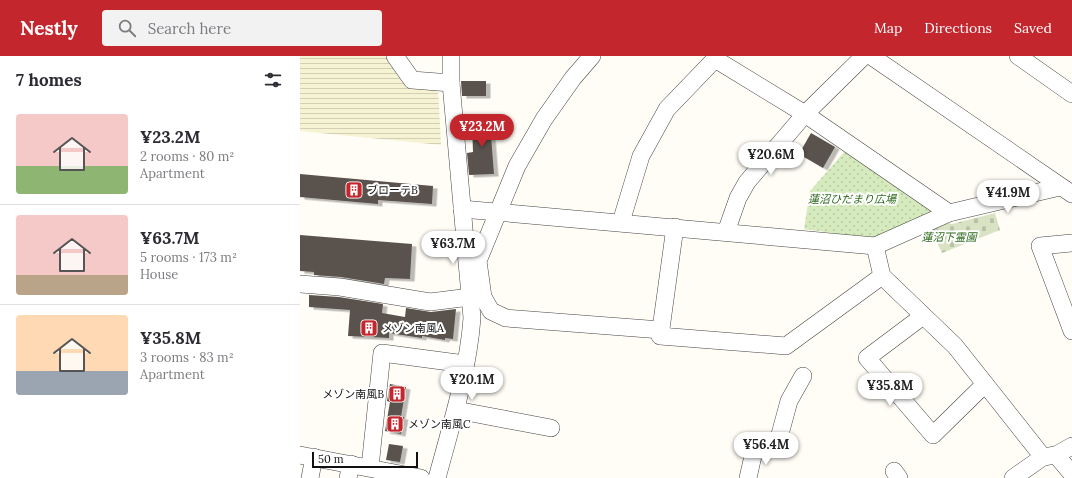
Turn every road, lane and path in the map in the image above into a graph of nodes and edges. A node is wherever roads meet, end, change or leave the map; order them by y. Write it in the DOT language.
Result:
graph roads {
  1 [pos="396,56"];
  2 [pos="451,56"];
  3 [pos="592,56"];
  4 [pos="864,56"];
  5 [pos="871,56"];
  6 [pos="1018,56"];
  7 [pos="716,57"];
  8 [pos="451,83"];
  9 [pos="1072,94"];
  10 [pos="806,114"];
  11 [pos="1066,190"];
  12 [pos="462,209"];
  13 [pos="498,212"];
  14 [pos="949,213"];
  15 [pos="621,222"];
  16 [pos="675,227"];
  17 [pos="726,232"];
  18 [pos="1072,243"];
  19 [pos="875,246"];
  20 [pos="882,276"];
  21 [pos="300,284"];
  22 [pos="470,297"];
  23 [pos="923,316"];
  24 [pos="661,330"];
  25 [pos="1072,331"];
  26 [pos="465,364"];
  27 [pos="803,376"];
  28 [pos="985,384"];
  29 [pos="456,410"];
  30 [pos="551,428"];
  31 [pos="1072,446"];
  32 [pos="307,456"];
  33 [pos="1050,456"];
  34 [pos="370,467"];
  35 [pos="350,471"];
  36 [pos="1072,474"];
  37 [pos="310,478"];
  38 [pos="421,478"];
  39 [pos="437,478"];
  40 [pos="748,478"];
  41 [pos="1013,478"];
  1 -- 8 [label="street"];
  2 -- 8 [label="street"];
  3 -- 13 [label="street"];
  4 -- 10 [label="street"];
  5 -- 11 [label="street"];
  6 -- 9 [label="street"];
  7 -- 10 [label="street"];
  7 -- 15 [label="street"];
  8 -- 12 [label="street"];
  10 -- 14 [label="street"];
  10 -- 17 [label="street"];
  11 -- 14 [label="street"];
  12 -- 13 [label="street"];
  12 -- 22 [label="street"];
  13 -- 15 [label="street"];
  13 -- 24 [label="street"];
  14 -- 19 [label="street"];
  15 -- 16 [label="street"];
  16 -- 17 [label="street"];
  16 -- 24 [label="street"];
  17 -- 19 [label="street"];
  18 -- 25 [label="street"];
  19 -- 20 [label="street"];
  20 -- 23 [label="street"];
  20 -- 24 [label="street"];
  21 -- 22 [label="street"];
  22 -- 26 [label="street"];
  23 -- 28 [label="street"];
  23 -- 28 [label="street"];
  26 -- 29 [label="street"];
  26 -- 34 [label="street"];
  27 -- 40 [label="street"];
  28 -- 33 [label="street"];
  29 -- 30 [label="street"];
  29 -- 39 [label="street"];
  31 -- 33 [label="street"];
  32 -- 35 [label="street"];
  32 -- 37 [label="street"];
  33 -- 36 [label="street"];
  33 -- 41 [label="street"];
  34 -- 35 [label="street"];
  34 -- 38 [label="street"];
}
